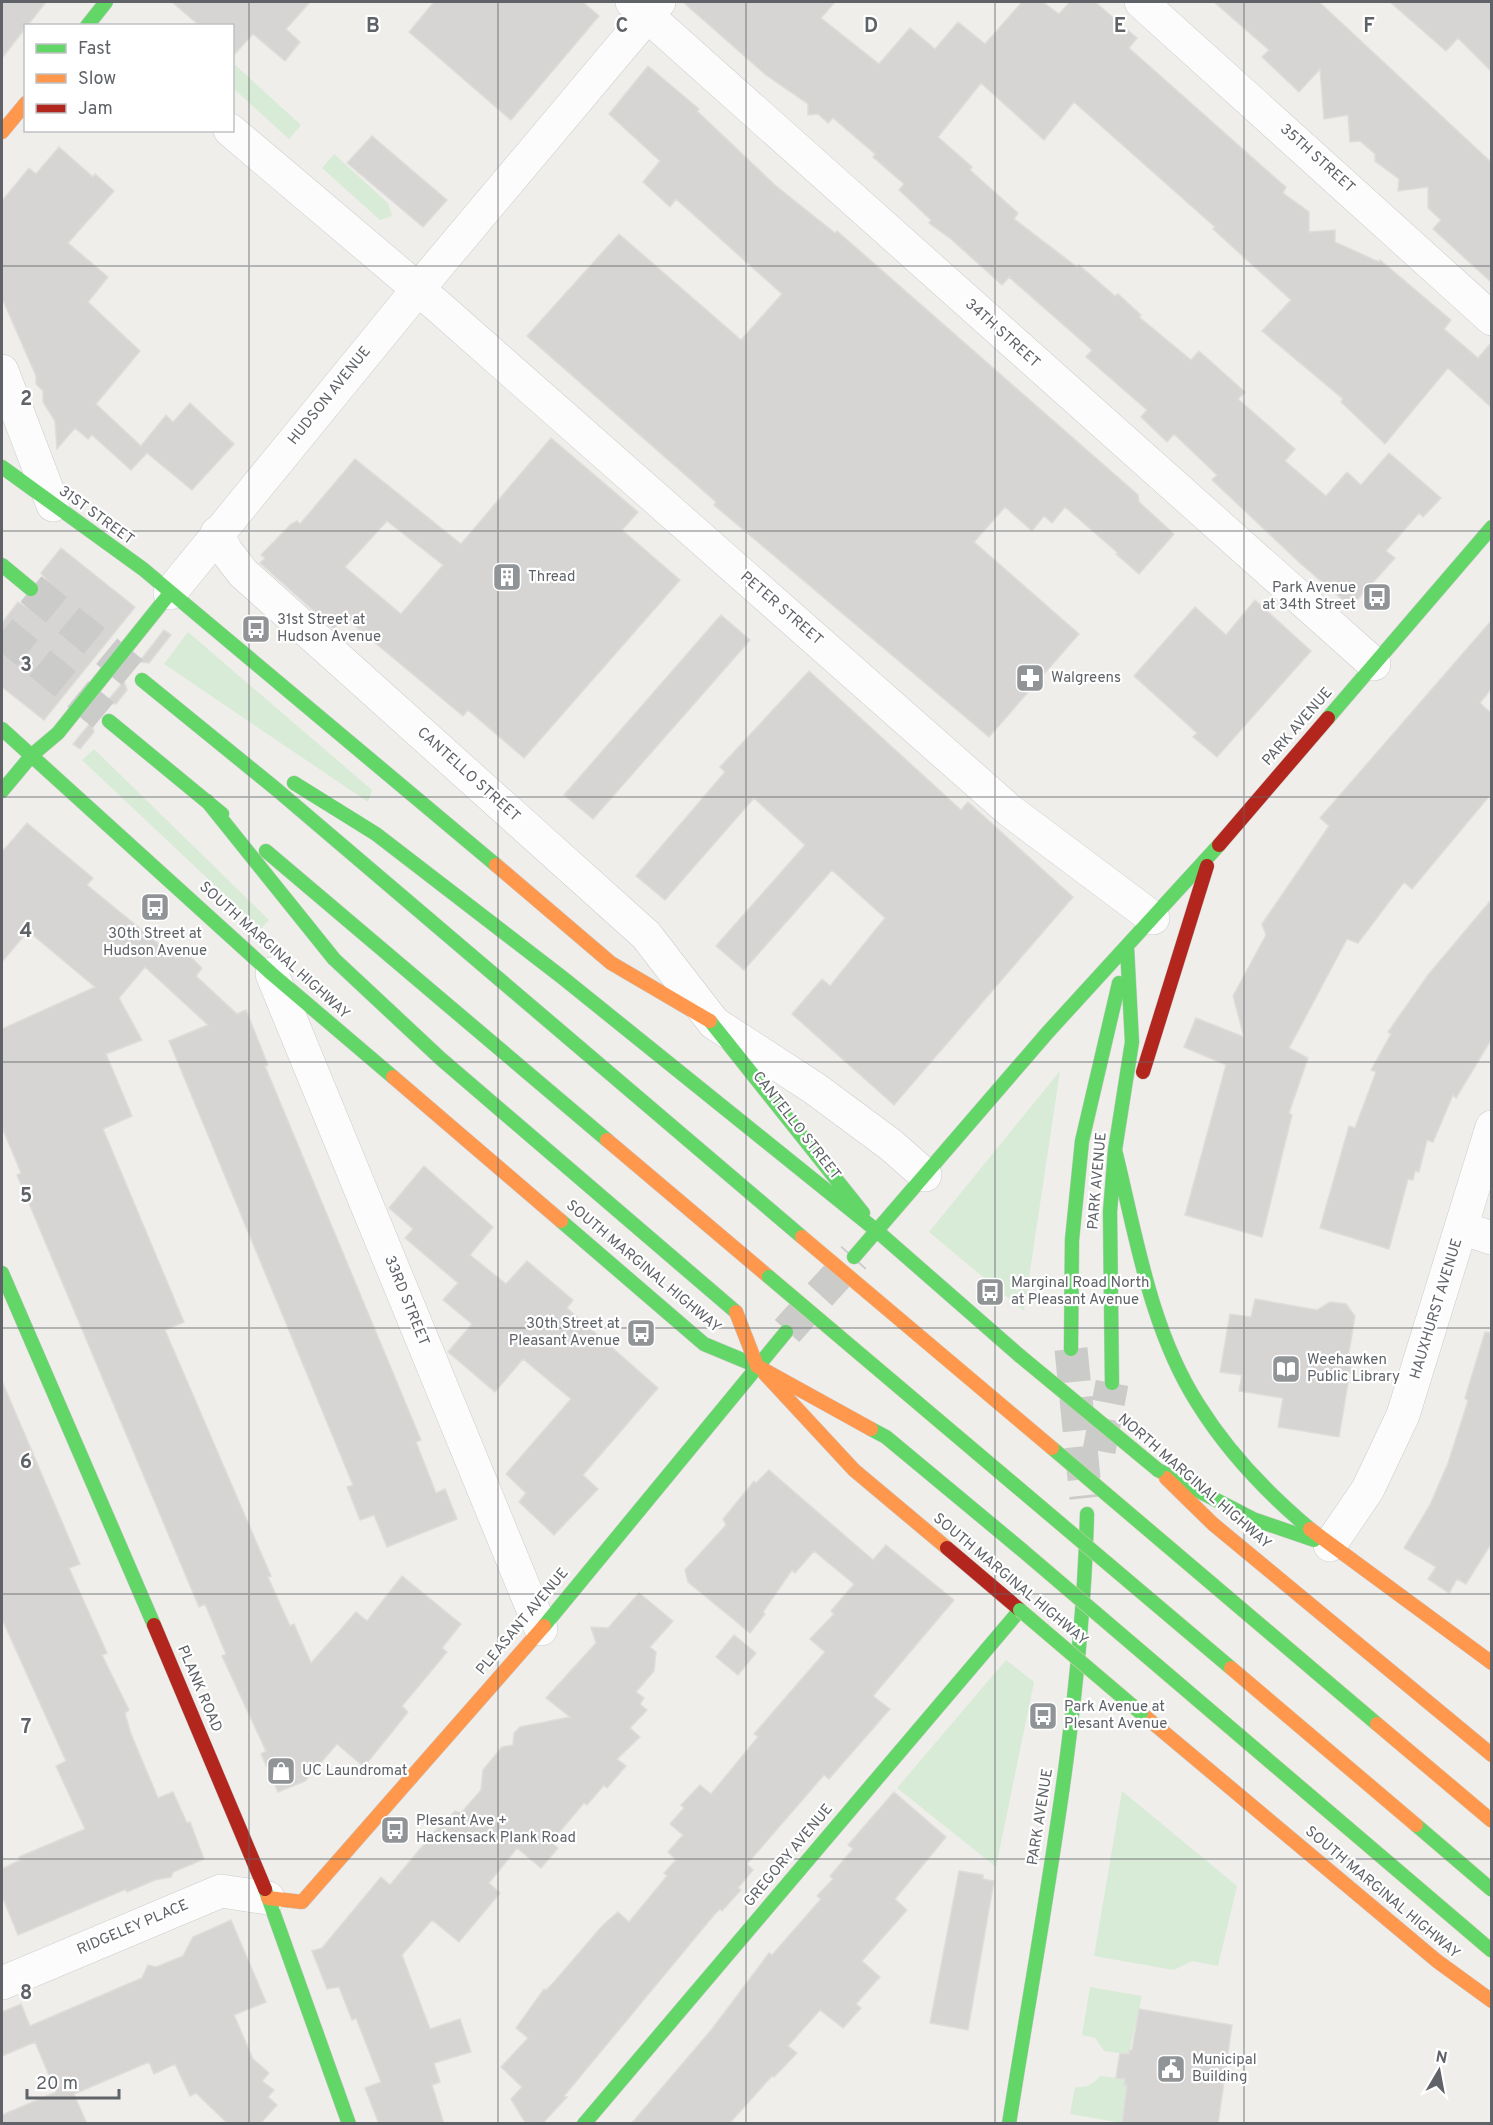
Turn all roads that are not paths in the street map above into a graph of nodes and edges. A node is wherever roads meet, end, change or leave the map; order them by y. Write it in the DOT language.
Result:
graph roads {
  1 [pos="1141,2"];
  2 [pos="646,6"];
  3 [pos="24,105"];
  4 [pos="2,132"];
  5 [pos="232,132"];
  6 [pos="418,289"];
  7 [pos="1491,319"];
  8 [pos="2,371"];
  9 [pos="2,466"];
  10 [pos="53,506"];
  11 [pos="1491,527"];
  12 [pos="216,533"];
  13 [pos="2,565"];
  14 [pos="31,589"];
  15 [pos="170,593"];
  16 [pos="1374,664"];
  17 [pos="142,680"];
  18 [pos="109,720"];
  19 [pos="193,721"];
  20 [pos="2,729"];
  21 [pos="32,754"];
  22 [pos="2,791"];
  23 [pos="207,801"];
  24 [pos="1210,856"];
  25 [pos="1153,918"];
  26 [pos="1126,946"];
  27 [pos="272,974"];
  28 [pos="714,1023"];
  29 [pos="1491,1127"];
  30 [pos="1115,1150"];
  31 [pos="925,1175"];
  32 [pos="877,1231"];
  33 [pos="1477,1233"];
  34 [pos="854,1257"];
  35 [pos="2,1273"];
  36 [pos="786,1332"];
  37 [pos="1071,1349"];
  38 [pos="758,1366"];
  39 [pos="1112,1383"];
  40 [pos="1158,1470"];
  41 [pos="1087,1514"];
  42 [pos="1330,1545"];
  43 [pos="1020,1610"];
  44 [pos="541,1629"];
  45 [pos="1491,1663"];
  46 [pos="1491,1755"];
  47 [pos="1491,1821"];
  48 [pos="1491,1890"];
  49 [pos="268,1899"];
  50 [pos="1491,1952"];
  51 [pos="1437,1962"];
  52 [pos="2,1983"];
  53 [pos="1491,2001"];
  54 [pos="1478,2010"];
  55 [pos="349,2124"];
  56 [pos="584,2124"];
  57 [pos="1009,2124"];
  1 -- 7 [label="street, 35TH STREET"];
  2 -- 6 [label="street, HUDSON AVENUE"];
  2 -- 16 [label="street, 34TH STREET"];
  3 -- 4 [label="main road"];
  5 -- 6 [label="street, PETER STREET"];
  6 -- 12 [label="street, HUDSON AVENUE"];
  6 -- 25 [label="street, PETER STREET"];
  8 -- 10 [label="street"];
  9 -- 10 [label="main road, 31ST STREET"];
  10 -- 15 [label="main road, 31ST STREET"];
  11 -- 16 [label="main road, PARK AVENUE"];
  12 -- 15 [label="street, HUDSON AVENUE"];
  12 -- 28 [label="street, CANTELLO STREET"];
  13 -- 14 [label="main road"];
  15 -- 21 [label="main road, HUDSON AVENUE"];
  15 -- 28 [label="main road, CANTELLO STREET"];
  16 -- 24 [label="main road, PARK AVENUE"];
  17 -- 19 [label="main road"];
  18 -- 23 [label="main road"];
  19 -- 32 [label="main road"];
  19 -- 47 [label="main road, bridge"];
  20 -- 21 [label="main road, SOUTH MARGINAL HIGHWAY"];
  21 -- 22 [label="main road, HUDSON AVENUE"];
  21 -- 27 [label="main road, SOUTH MARGINAL HIGHWAY"];
  23 -- 38 [label="main road"];
  23 -- 48 [label="main road, bridge"];
  24 -- 25 [label="main road, PARK AVENUE"];
  24 -- 30 [label="main road"];
  25 -- 26 [label="main road, PARK AVENUE"];
  26 -- 30 [label="main road, PARK AVENUE"];
  26 -- 31 [label="main road, PARK AVENUE"];
  26 -- 37 [label="main road, PARK AVENUE"];
  27 -- 38 [label="main road, SOUTH MARGINAL HIGHWAY"];
  27 -- 44 [label="street, 33RD STREET"];
  28 -- 31 [label="street, CANTELLO STREET"];
  28 -- 32 [label="main road, CANTELLO STREET"];
  29 -- 33 [label="street, HAUXHURST AVENUE"];
  30 -- 39 [label="main road, PARK AVENUE"];
  30 -- 42 [label="main road"];
  31 -- 32 [label="main road, PARK AVENUE"];
  32 -- 34 [label="main road"];
  32 -- 40 [label="main road, NORTH MARGINAL HIGHWAY, bridge"];
  33 -- 42 [label="street, HAUXHURST AVENUE"];
  35 -- 49 [label="main road, PLANK ROAD"];
  36 -- 38 [label="main road, PLEASANT AVENUE"];
  38 -- 43 [label="main road, SOUTH MARGINAL HIGHWAY"];
  38 -- 44 [label="main road, PLEASANT AVENUE"];
  38 -- 50 [label="main road, bridge"];
  40 -- 42 [label="main road"];
  40 -- 46 [label="main road, NORTH MARGINAL HIGHWAY"];
  41 -- 57 [label="main road, PARK AVENUE"];
  42 -- 45 [label="main road"];
  43 -- 51 [label="main road, SOUTH MARGINAL HIGHWAY, bridge"];
  43 -- 56 [label="main road, GREGORY AVENUE"];
  44 -- 49 [label="main road, PLEASANT AVENUE"];
  49 -- 52 [label="street, RIDGELEY PLACE"];
  49 -- 55 [label="main road, PLANK ROAD"];
  51 -- 53 [label="main road, SOUTH MARGINAL HIGHWAY"];
  51 -- 54 [label="main road"];
}
